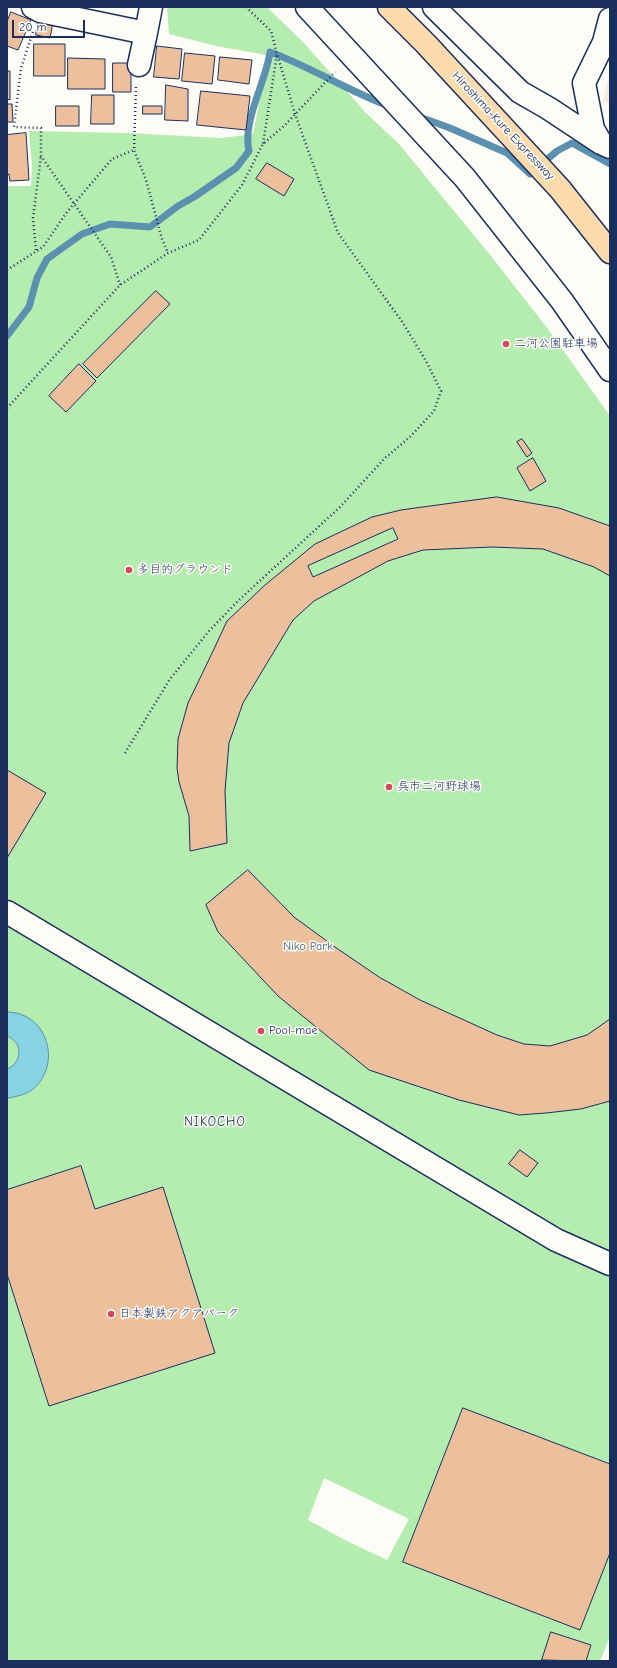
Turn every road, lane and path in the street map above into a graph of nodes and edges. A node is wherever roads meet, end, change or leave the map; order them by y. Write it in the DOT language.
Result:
graph roads {
  1 [pos="151,7"];
  2 [pos="246,7"];
  3 [pos="307,7"];
  4 [pos="389,7"];
  5 [pos="434,7"];
  6 [pos="36,9"];
  7 [pos="610,19"];
  8 [pos="146,33"];
  9 [pos="277,54"];
  10 [pos="352,54"];
  11 [pos="139,65"];
  12 [pos="296,114"];
  13 [pos="263,144"];
  14 [pos="605,145"];
  15 [pos="134,150"];
  16 [pos="41,156"];
  17 [pos="74,203"];
  18 [pos="36,251"];
  19 [pos="610,252"];
  20 [pos="168,253"];
  21 [pos="7,270"];
  22 [pos="120,285"];
  23 [pos="610,370"];
  24 [pos="7,408"];
  25 [pos="125,753"];
  26 [pos="7,912"];
  27 [pos="610,1264"];
  1 -- 8 [label="street"];
  2 -- 9 [label="path"];
  3 -- 10 [label="street"];
  4 -- 19 [label="highway, Hiroshima-Kure Expressway"];
  5 -- 14 [label="street"];
  6 -- 8 [label="street"];
  6 -- 16 [label="path"];
  7 -- 14 [label="street"];
  8 -- 11 [label="street"];
  9 -- 12 [label="path"];
  9 -- 13 [label="path"];
  10 -- 12 [label="path"];
  10 -- 23 [label="street"];
  11 -- 15 [label="path"];
  12 -- 13 [label="path"];
  12 -- 25 [label="path"];
  13 -- 20 [label="path"];
  15 -- 17 [label="path"];
  15 -- 20 [label="path"];
  16 -- 17 [label="path"];
  16 -- 18 [label="path"];
  17 -- 18 [label="path"];
  17 -- 22 [label="path"];
  18 -- 21 [label="path"];
  20 -- 22 [label="path"];
  22 -- 24 [label="path"];
  26 -- 27 [label="street"];
}
